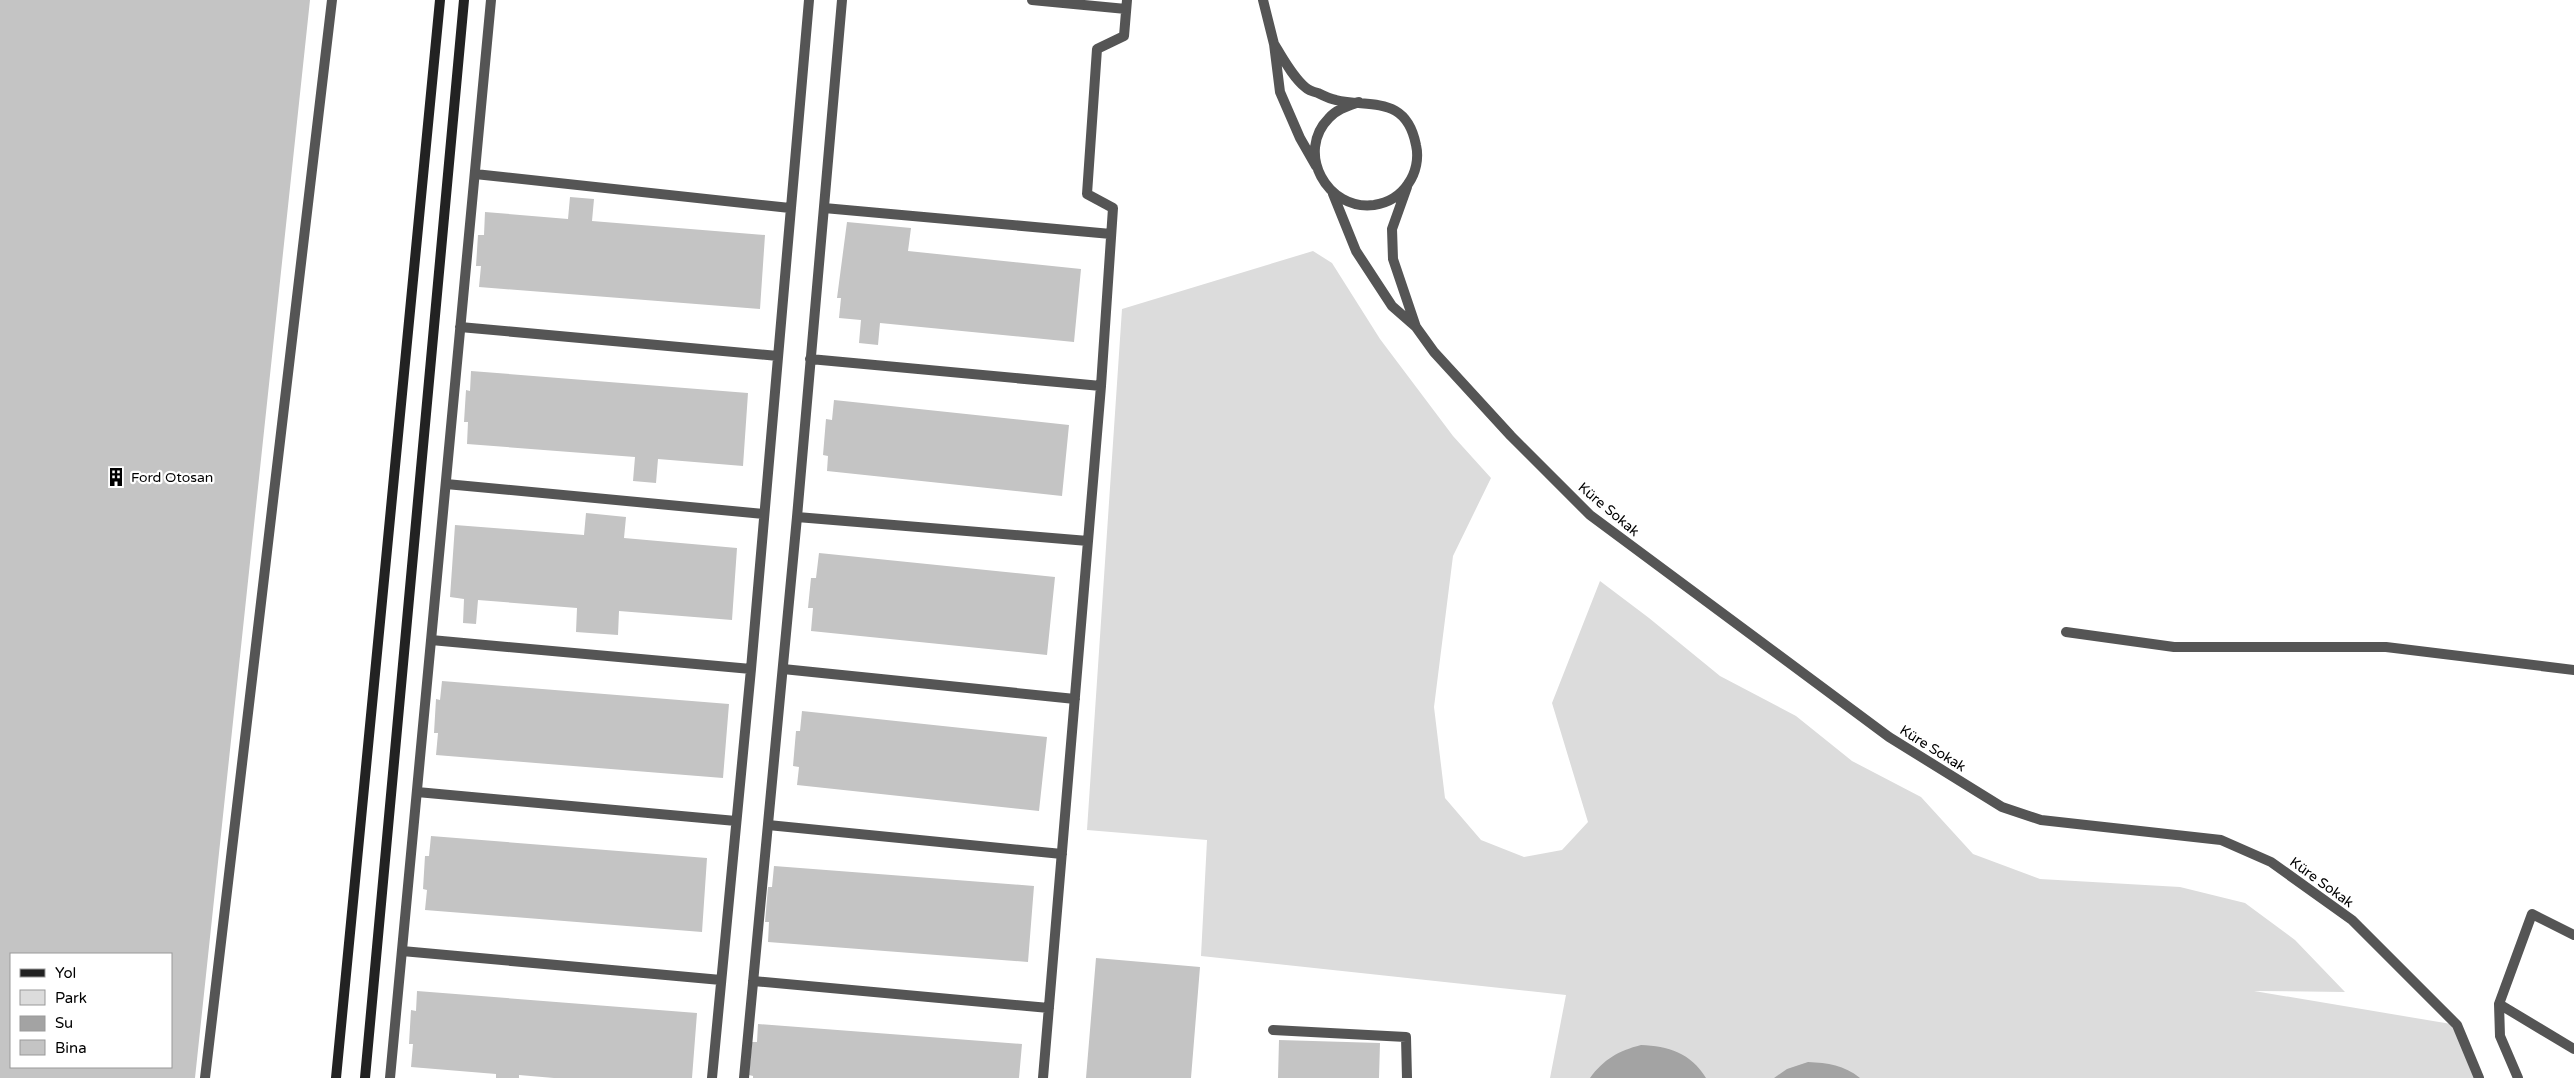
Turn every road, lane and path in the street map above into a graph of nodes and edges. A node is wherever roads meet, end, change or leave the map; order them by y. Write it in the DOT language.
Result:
graph roads {
  1 [pos="332,0"];
  2 [pos="440,0"];
  3 [pos="464,0"];
  4 [pos="491,0"];
  5 [pos="809,0"];
  6 [pos="842,0"];
  7 [pos="1032,0"];
  8 [pos="1262,0"];
  9 [pos="1127,4"];
  10 [pos="1274,44"];
  11 [pos="1359,102"];
  12 [pos="1316,166"];
  13 [pos="475,174"];
  14 [pos="1408,184"];
  15 [pos="1334,194"];
  16 [pos="790,208"];
  17 [pos="824,208"];
  18 [pos="1111,234"];
  19 [pos="460,327"];
  20 [pos="1416,327"];
  21 [pos="778,356"];
  22 [pos="810,359"];
  23 [pos="1101,386"];
  24 [pos="446,484"];
  25 [pos="764,514"];
  26 [pos="797,517"];
  27 [pos="1088,542"];
  28 [pos="2066,632"];
  29 [pos="431,640"];
  30 [pos="751,669"];
  31 [pos="783,669"];
  32 [pos="2574,670"];
  33 [pos="1075,699"];
  34 [pos="417,792"];
  35 [pos="736,821"];
  36 [pos="768,825"];
  37 [pos="1062,854"];
  38 [pos="2574,935"];
  39 [pos="402,951"];
  40 [pos="721,980"];
  41 [pos="753,982"];
  42 [pos="2500,1004"];
  43 [pos="1049,1008"];
  44 [pos="1274,1030"];
  45 [pos="2574,1049"];
  46 [pos="205,1078"];
  47 [pos="336,1078"];
  48 [pos="365,1078"];
  49 [pos="390,1078"];
  50 [pos="712,1078"];
  51 [pos="744,1078"];
  52 [pos="1043,1078"];
  53 [pos="1406,1078"];
  54 [pos="2479,1078"];
  55 [pos="2518,1078"];
  1 -- 46 [label="street"];
  2 -- 47 [label="main road"];
  3 -- 48 [label="main road"];
  4 -- 13 [label="street"];
  5 -- 16 [label="street"];
  6 -- 17 [label="street"];
  7 -- 9 [label="street"];
  8 -- 10 [label="street"];
  9 -- 18 [label="street"];
  10 -- 11 [label="street"];
  10 -- 12 [label="street"];
  11 -- 12 [label="street"];
  11 -- 14 [label="street"];
  12 -- 15 [label="street"];
  13 -- 16 [label="street"];
  13 -- 19 [label="street"];
  14 -- 15 [label="street"];
  14 -- 20 [label="street"];
  15 -- 20 [label="street"];
  16 -- 21 [label="street"];
  17 -- 18 [label="street"];
  17 -- 22 [label="street"];
  18 -- 23 [label="street"];
  19 -- 21 [label="street"];
  19 -- 24 [label="street"];
  20 -- 54 [label="street, Küre Sokak"];
  21 -- 25 [label="street"];
  22 -- 23 [label="street"];
  22 -- 26 [label="street"];
  23 -- 27 [label="street"];
  24 -- 25 [label="street"];
  24 -- 29 [label="street"];
  25 -- 30 [label="street"];
  26 -- 27 [label="street"];
  26 -- 31 [label="street"];
  27 -- 33 [label="street"];
  28 -- 32 [label="street"];
  29 -- 30 [label="street"];
  29 -- 34 [label="street"];
  30 -- 35 [label="street"];
  31 -- 33 [label="street"];
  31 -- 36 [label="street"];
  33 -- 37 [label="street"];
  34 -- 35 [label="street"];
  34 -- 39 [label="street"];
  35 -- 40 [label="street"];
  36 -- 37 [label="street"];
  36 -- 41 [label="street"];
  37 -- 43 [label="street"];
  38 -- 42 [label="street"];
  39 -- 40 [label="street"];
  39 -- 49 [label="street"];
  40 -- 50 [label="street"];
  41 -- 43 [label="street"];
  41 -- 51 [label="street"];
  42 -- 45 [label="street"];
  42 -- 55 [label="street"];
  43 -- 52 [label="street"];
  44 -- 53 [label="street"];
}
